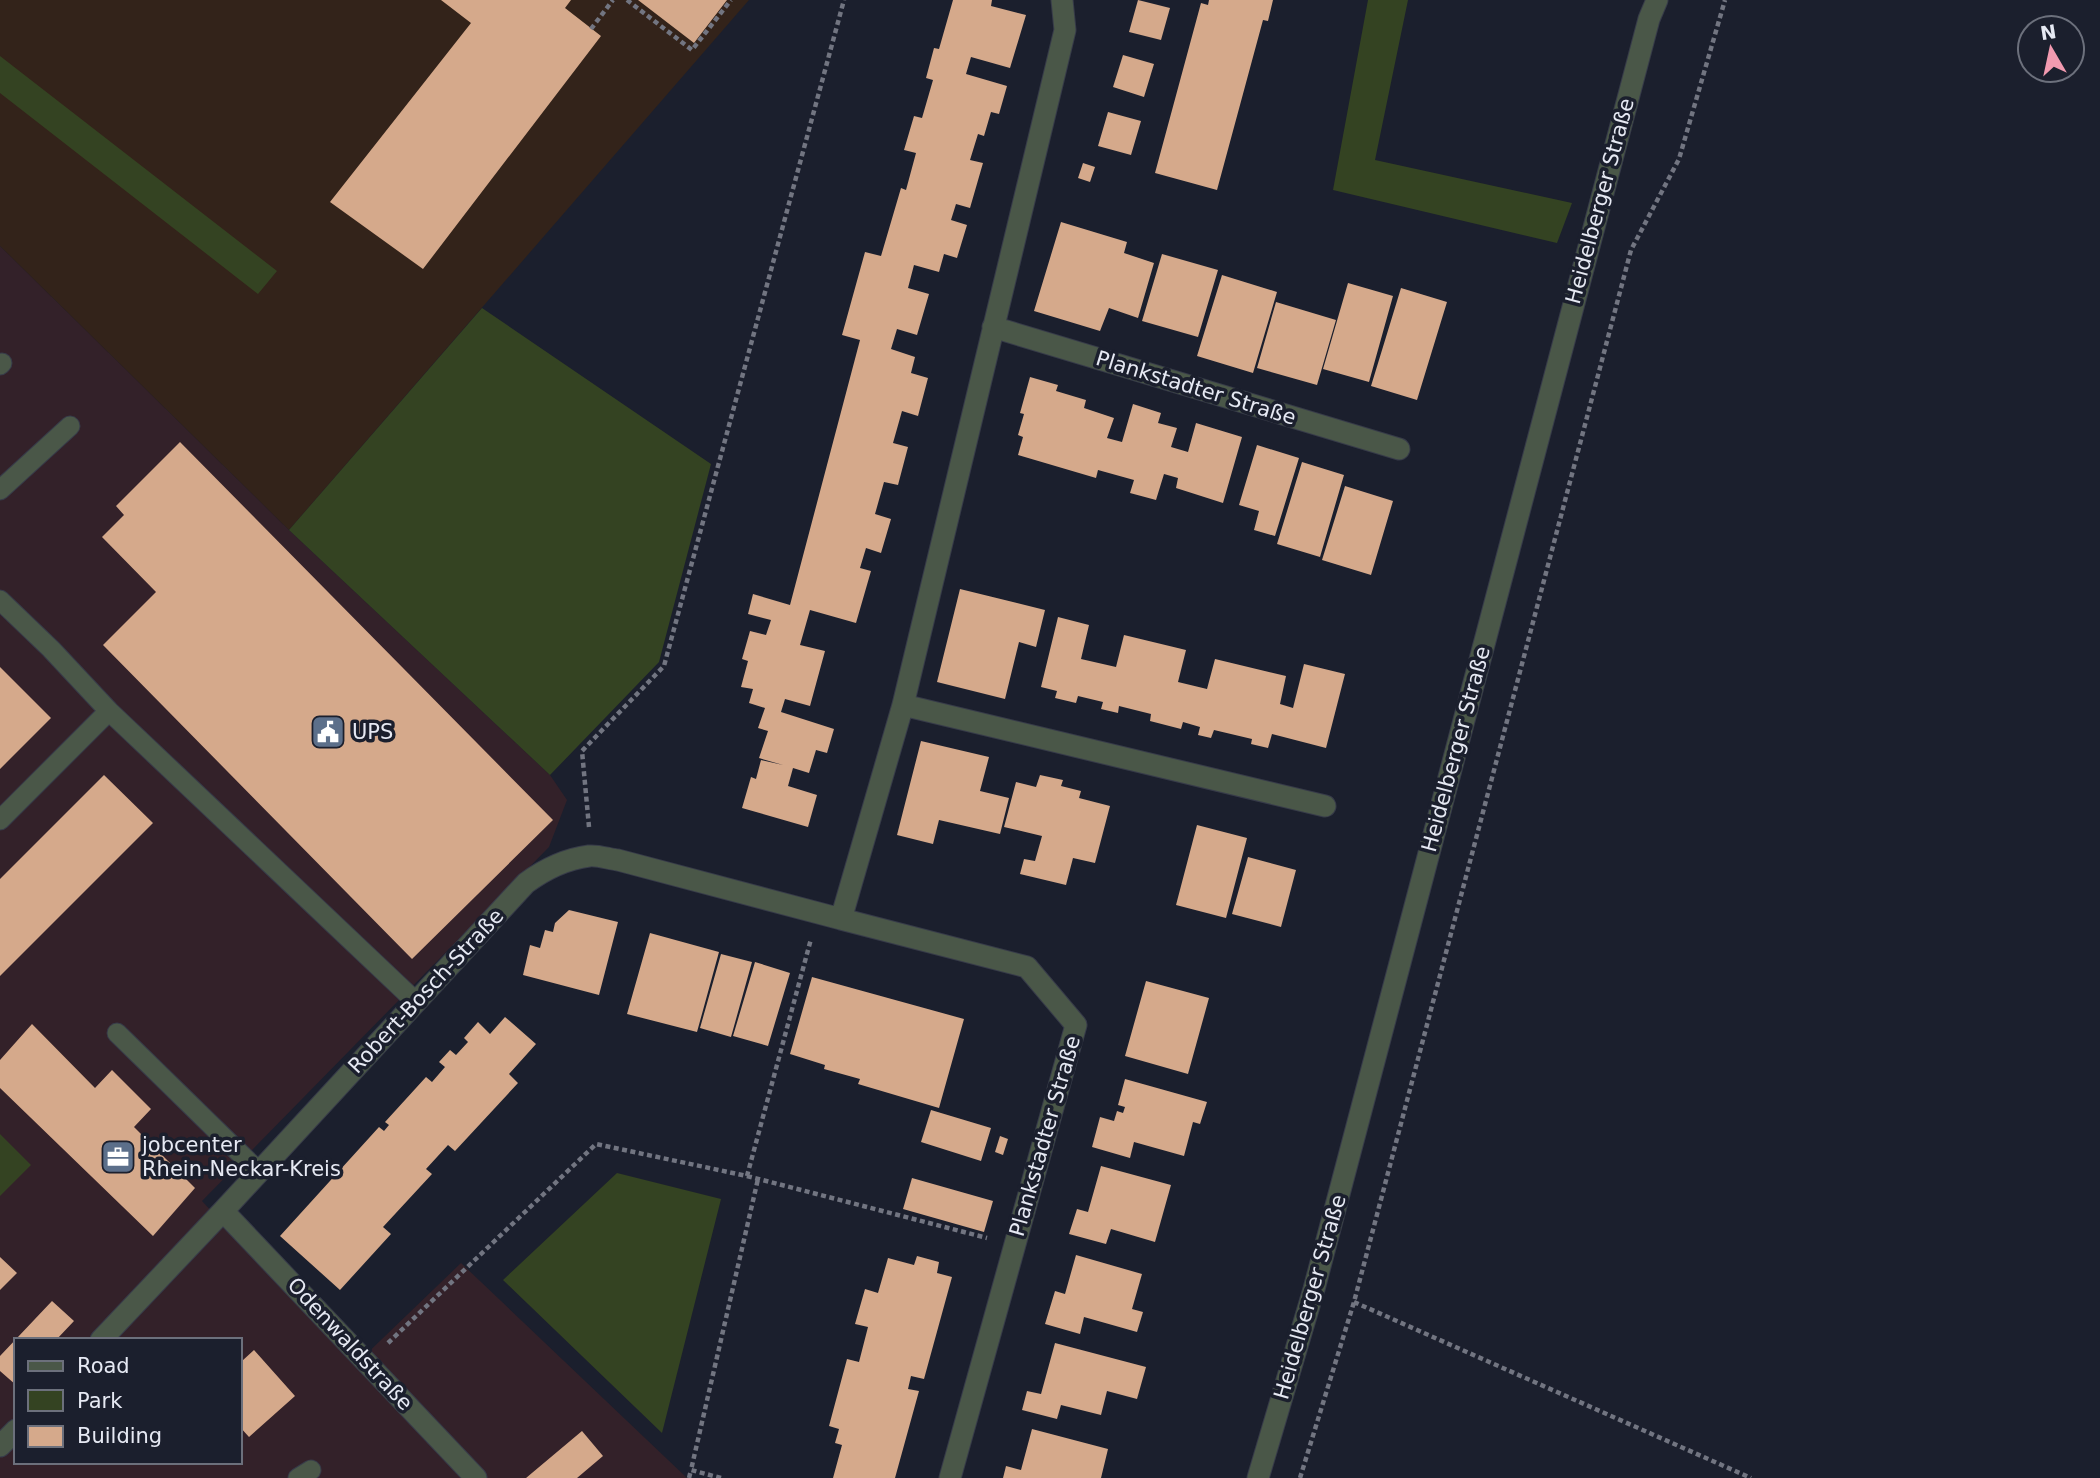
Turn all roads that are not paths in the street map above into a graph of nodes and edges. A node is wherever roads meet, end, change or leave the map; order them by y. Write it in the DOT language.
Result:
graph roads {
  1 [pos="1062,0"];
  2 [pos="1652,6"];
  3 [pos="993,327"];
  4 [pos="70,426"];
  5 [pos="1399,449"];
  6 [pos="0,490"];
  7 [pos="0,600"];
  8 [pos="903,705"];
  9 [pos="109,711"];
  10 [pos="1325,806"];
  11 [pos="0,820"];
  12 [pos="841,919"];
  13 [pos="415,1002"];
  14 [pos="117,1034"];
  15 [pos="259,1172"];
  16 [pos="223,1211"];
  17 [pos="103,1338"];
  18 [pos="14,1432"];
  19 [pos="0,1446"];
  20 [pos="476,1478"];
  21 [pos="950,1478"];
  22 [pos="1258,1478"];
  1 -- 3 [label="street"];
  2 -- 22 [label="street, Heidelberger Straße"];
  3 -- 5 [label="street, Plankstadter Straße"];
  3 -- 8 [label="street"];
  4 -- 6 [label="lane"];
  7 -- 9 [label="lane"];
  8 -- 10 [label="street"];
  8 -- 12 [label="street"];
  9 -- 11 [label="lane"];
  9 -- 13 [label="lane"];
  12 -- 13 [label="street, Robert-Bosch-Straße"];
  12 -- 21 [label="street, Plankstadter Straße"];
  13 -- 15 [label="street, Robert-Bosch-Straße"];
  14 -- 15 [label="lane"];
  15 -- 16 [label="street, Robert-Bosch-Straße"];
  16 -- 17 [label="street, Robert-Bosch-Straße"];
  16 -- 20 [label="street, Odenwaldstraße"];
  18 -- 19 [label="street"];
}
